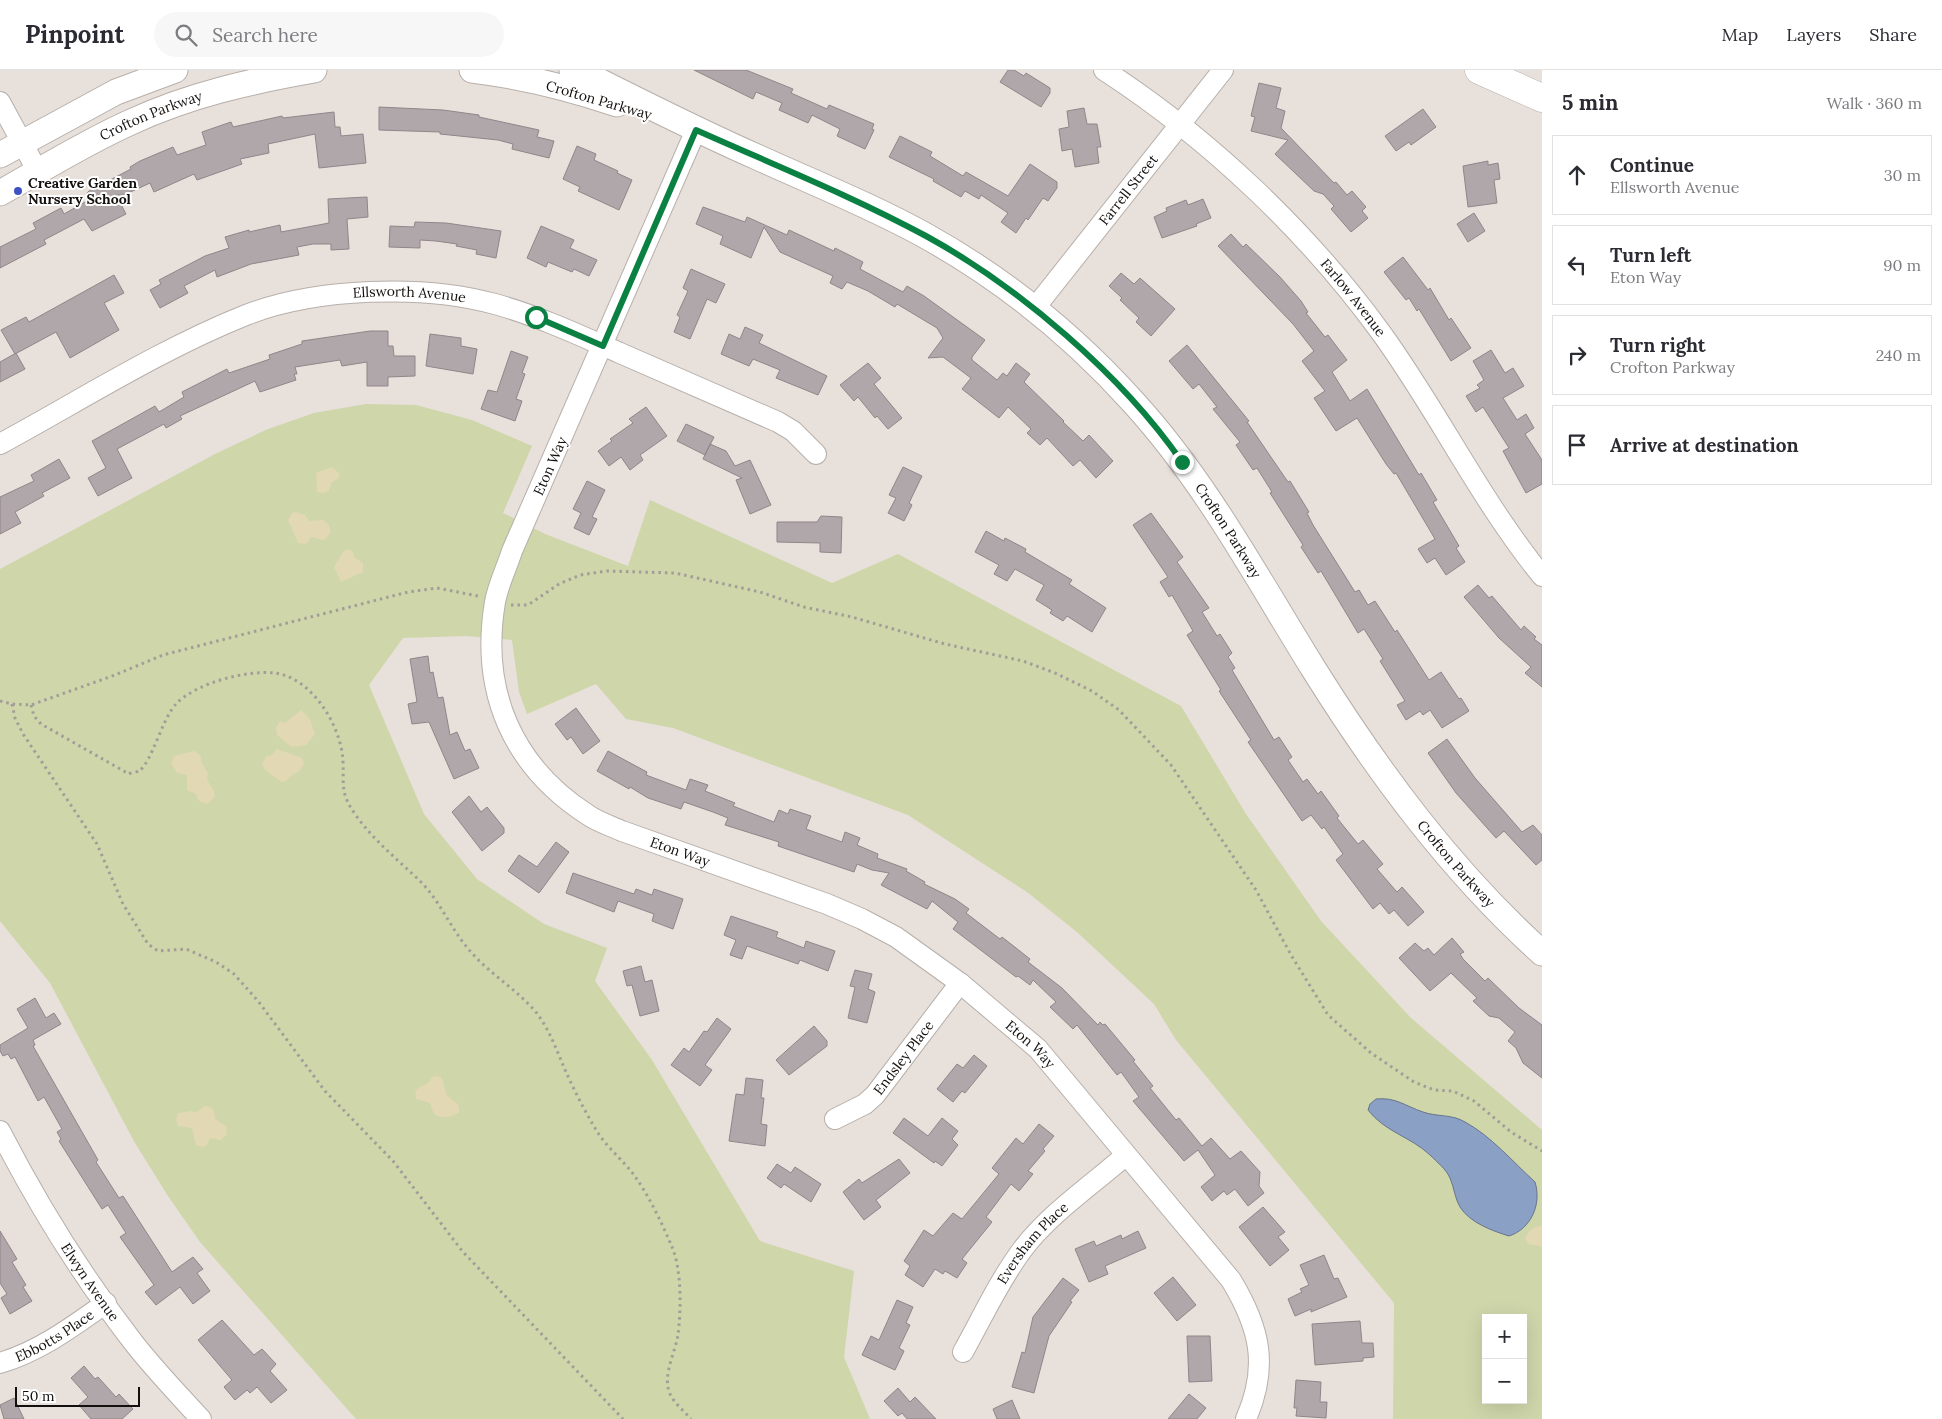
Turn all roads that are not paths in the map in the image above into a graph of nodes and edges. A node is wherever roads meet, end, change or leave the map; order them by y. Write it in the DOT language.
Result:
graph roads {
  1 [pos="175,70"];
  2 [pos="314,70"];
  3 [pos="472,70"];
  4 [pos="572,70"];
  5 [pos="1104,70"];
  6 [pos="1223,70"];
  7 [pos="1479,70"];
  8 [pos="1542,98"];
  9 [pos="0,102"];
  10 [pos="1180,124"];
  11 [pos="696,130"];
  12 [pos="23,143"];
  13 [pos="0,155"];
  14 [pos="38,172"];
  15 [pos="0,193"];
  16 [pos="1034,309"];
  17 [pos="603,346"];
  18 [pos="0,444"];
  19 [pos="816,454"];
  20 [pos="1542,576"];
  21 [pos="1542,953"];
  22 [pos="960,984"];
  23 [pos="835,1119"];
  24 [pos="0,1132"];
  25 [pos="1126,1155"];
  26 [pos="106,1303"];
  27 [pos="963,1352"];
  28 [pos="0,1363"];
  29 [pos="201,1419"];
  30 [pos="1246,1419"];
  1 -- 12 [label="street"];
  2 -- 14 [label="street, Crofton Parkway"];
  3 -- 11 [label="street, Crofton Parkway"];
  4 -- 11 [label="street, Crofton Parkway"];
  5 -- 10 [label="street, Farlow Avenue"];
  6 -- 10 [label="street, Farrell Street"];
  7 -- 8 [label="main road"];
  9 -- 12 [label="street"];
  10 -- 16 [label="street, Farrell Street"];
  10 -- 20 [label="street, Farlow Avenue"];
  11 -- 16 [label="street, Crofton Parkway"];
  11 -- 17 [label="street, Eton Way"];
  12 -- 13 [label="street"];
  12 -- 14 [label="street"];
  14 -- 15 [label="street, Crofton Parkway"];
  16 -- 21 [label="street, Crofton Parkway"];
  17 -- 18 [label="street, Ellsworth Avenue"];
  17 -- 19 [label="street, Ellsworth Avenue"];
  17 -- 22 [label="street, Eton Way"];
  22 -- 23 [label="street, Endsley Place"];
  22 -- 25 [label="street, Eton Way"];
  24 -- 26 [label="street, Elwyn Avenue"];
  25 -- 27 [label="street, Eversham Place"];
  25 -- 30 [label="street, Eton Way"];
  26 -- 28 [label="street, Ebbotts Place"];
  26 -- 29 [label="street, Elwyn Avenue"];
}
